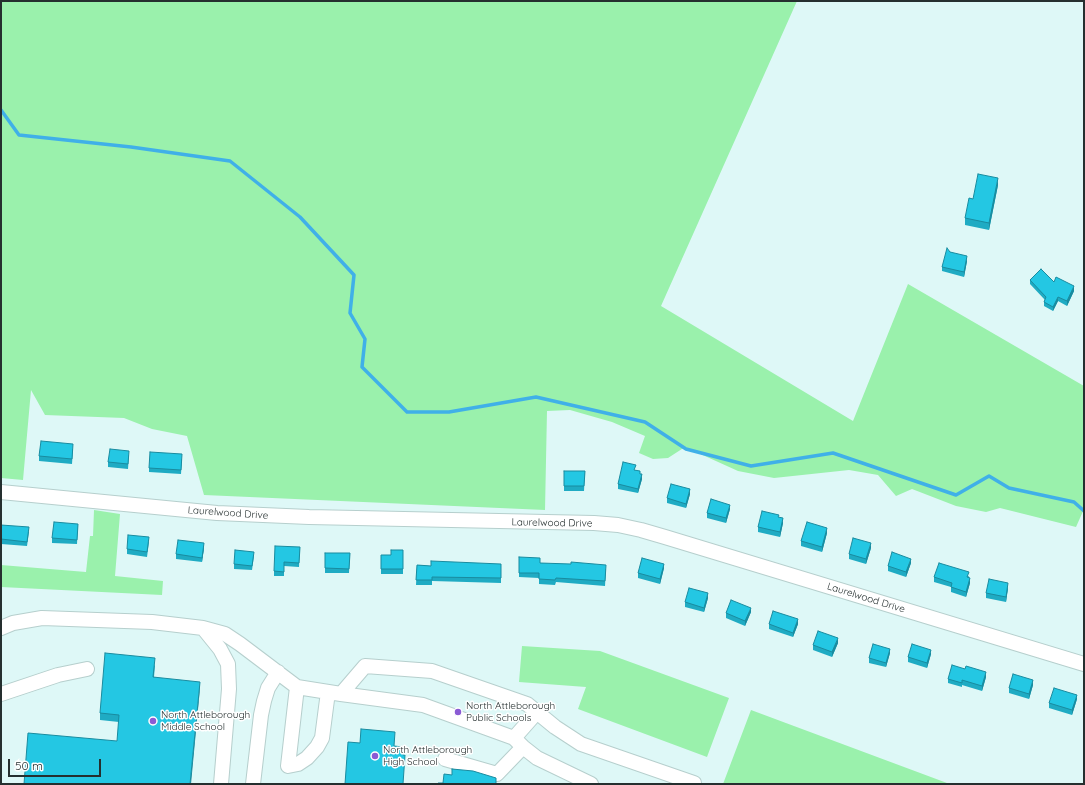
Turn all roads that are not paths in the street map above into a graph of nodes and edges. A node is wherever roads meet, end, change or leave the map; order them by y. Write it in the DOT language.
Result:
graph roads {
  1 [pos="1,492"];
  2 [pos="1,628"];
  3 [pos="203,628"];
  4 [pos="1084,664"];
  5 [pos="87,669"];
  6 [pos="278,672"];
  7 [pos="297,687"];
  8 [pos="334,693"];
  9 [pos="1,694"];
  10 [pos="537,712"];
  11 [pos="518,742"];
  12 [pos="445,760"];
  13 [pos="221,784"];
  14 [pos="253,784"];
  15 [pos="591,784"];
  16 [pos="694,784"];
  1 -- 4 [label="street, Laurelwood Drive"];
  2 -- 3 [label="street"];
  3 -- 6 [label="street"];
  3 -- 13 [label="street"];
  5 -- 9 [label="street"];
  6 -- 7 [label="street"];
  6 -- 14 [label="street"];
  7 -- 8 [label="street"];
  7 -- 8 [label="street"];
  8 -- 10 [label="street"];
  8 -- 11 [label="street"];
  10 -- 11 [label="street"];
  10 -- 16 [label="street"];
  11 -- 12 [label="street"];
  11 -- 15 [label="street"];
}
